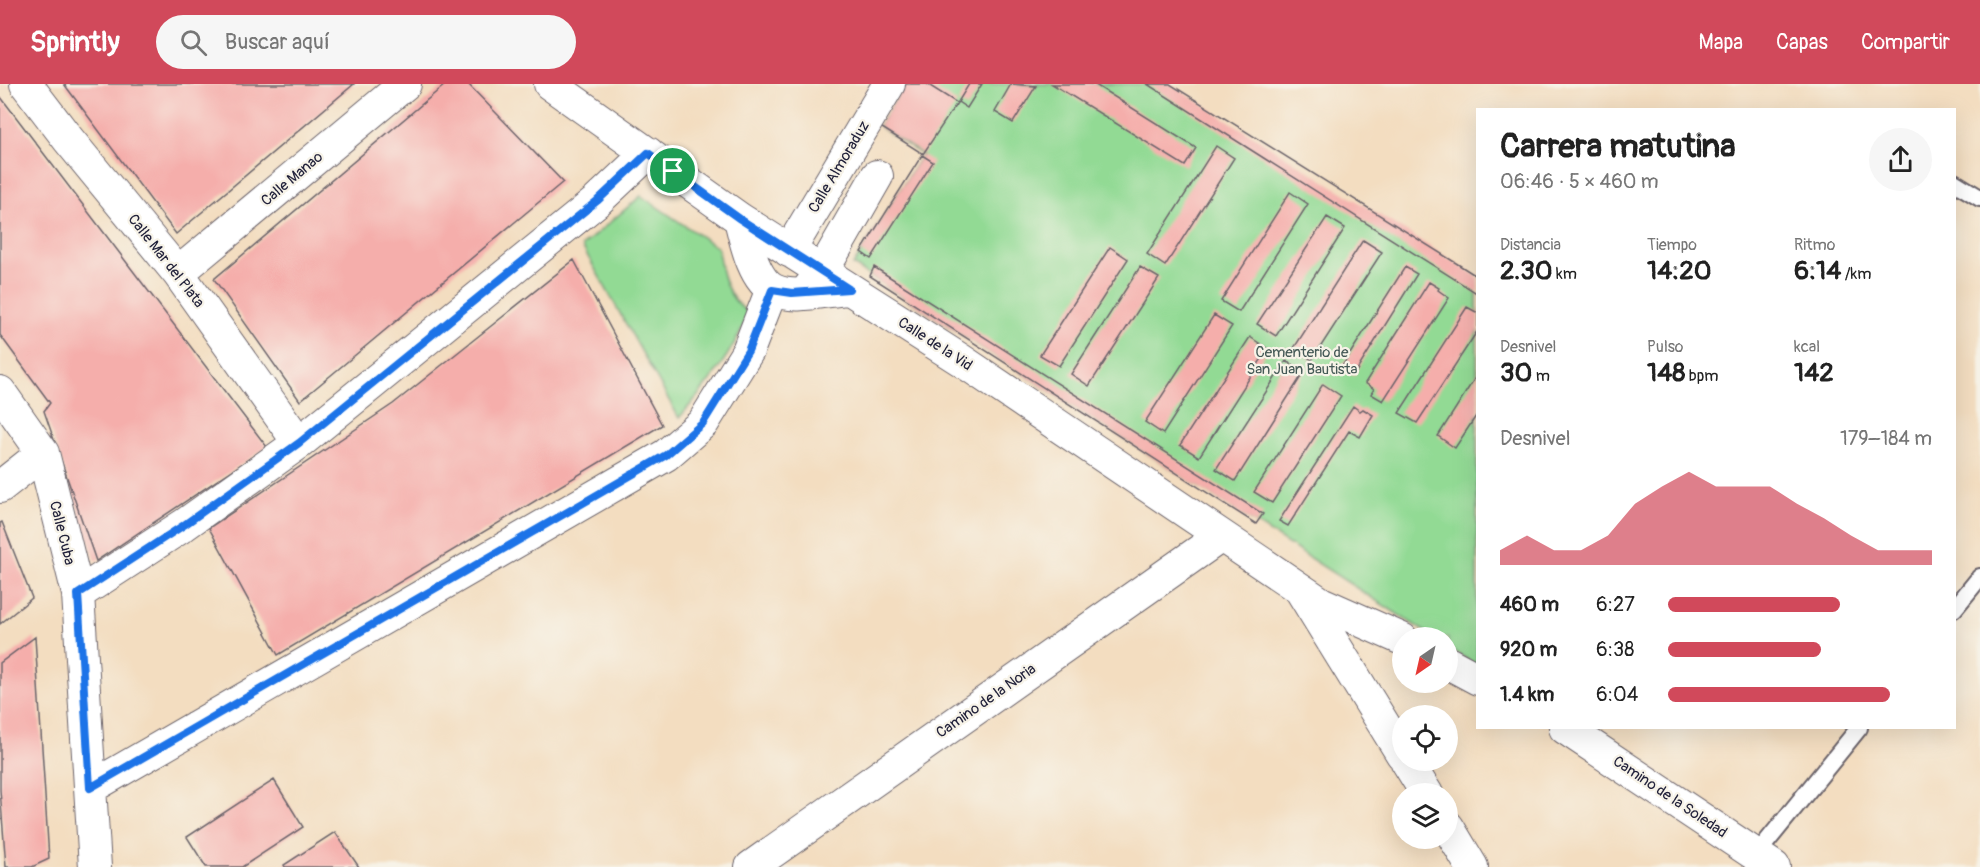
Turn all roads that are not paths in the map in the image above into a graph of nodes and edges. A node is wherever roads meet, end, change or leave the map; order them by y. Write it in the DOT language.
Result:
graph roads {
  1 [pos="26,84"];
  2 [pos="405,84"];
  3 [pos="550,84"];
  4 [pos="889,84"];
  5 [pos="648,153"];
  6 [pos="877,176"];
  7 [pos="1956,183"];
  8 [pos="1980,198"];
  9 [pos="740,219"];
  10 [pos="789,251"];
  11 [pos="822,272"];
  12 [pos="178,273"];
  13 [pos="849,289"];
  14 [pos="782,291"];
  15 [pos="0,392"];
  16 [pos="299,443"];
  17 [pos="43,453"];
  18 [pos="0,487"];
  19 [pos="1221,536"];
  20 [pos="1980,577"];
  21 [pos="78,594"];
  22 [pos="1311,596"];
  23 [pos="1956,607"];
  24 [pos="1392,634"];
  25 [pos="1458,668"];
  26 [pos="1476,678"];
  27 [pos="1567,729"];
  28 [pos="1858,729"];
  29 [pos="1392,737"];
  30 [pos="90,788"];
  31 [pos="1458,844"];
  32 [pos="1765,861"];
  33 [pos="95,867"];
  34 [pos="751,867"];
  35 [pos="1472,867"];
  1 -- 12 [label="street, Calle Mar del Plata"];
  2 -- 12 [label="street, Calle Manao"];
  3 -- 5 [label="street, Calle de la Vid"];
  4 -- 10 [label="street, Calle Almoraduz"];
  5 -- 9 [label="street, Calle de la Vid"];
  5 -- 16 [label="street"];
  6 -- 11 [label="street"];
  7 -- 8 [label="lane"];
  9 -- 10 [label="street, Calle de la Vid"];
  9 -- 14 [label="street"];
  10 -- 11 [label="street, Calle de la Vid"];
  11 -- 13 [label="street, Calle de la Vid"];
  11 -- 14 [label="street"];
  12 -- 16 [label="street, Calle Mar del Plata"];
  13 -- 14 [label="street"];
  13 -- 19 [label="street, Calle de la Vid"];
  14 -- 30 [label="street"];
  15 -- 17 [label="street, Calle Cuba"];
  16 -- 21 [label="street"];
  17 -- 18 [label="street"];
  17 -- 21 [label="street, Calle Cuba"];
  19 -- 22 [label="street, Calle de la Vid"];
  19 -- 34 [label="street, Camino de la Noria"];
  20 -- 23 [label="lane"];
  21 -- 30 [label="street, Calle Cuba"];
  22 -- 24 [label="street"];
  22 -- 29 [label="street"];
  25 -- 26 [label="street"];
  27 -- 32 [label="street, Camino de la Soledad"];
  28 -- 32 [label="lane"];
  30 -- 33 [label="street, Calle Cuba"];
  31 -- 35 [label="street"];
}
